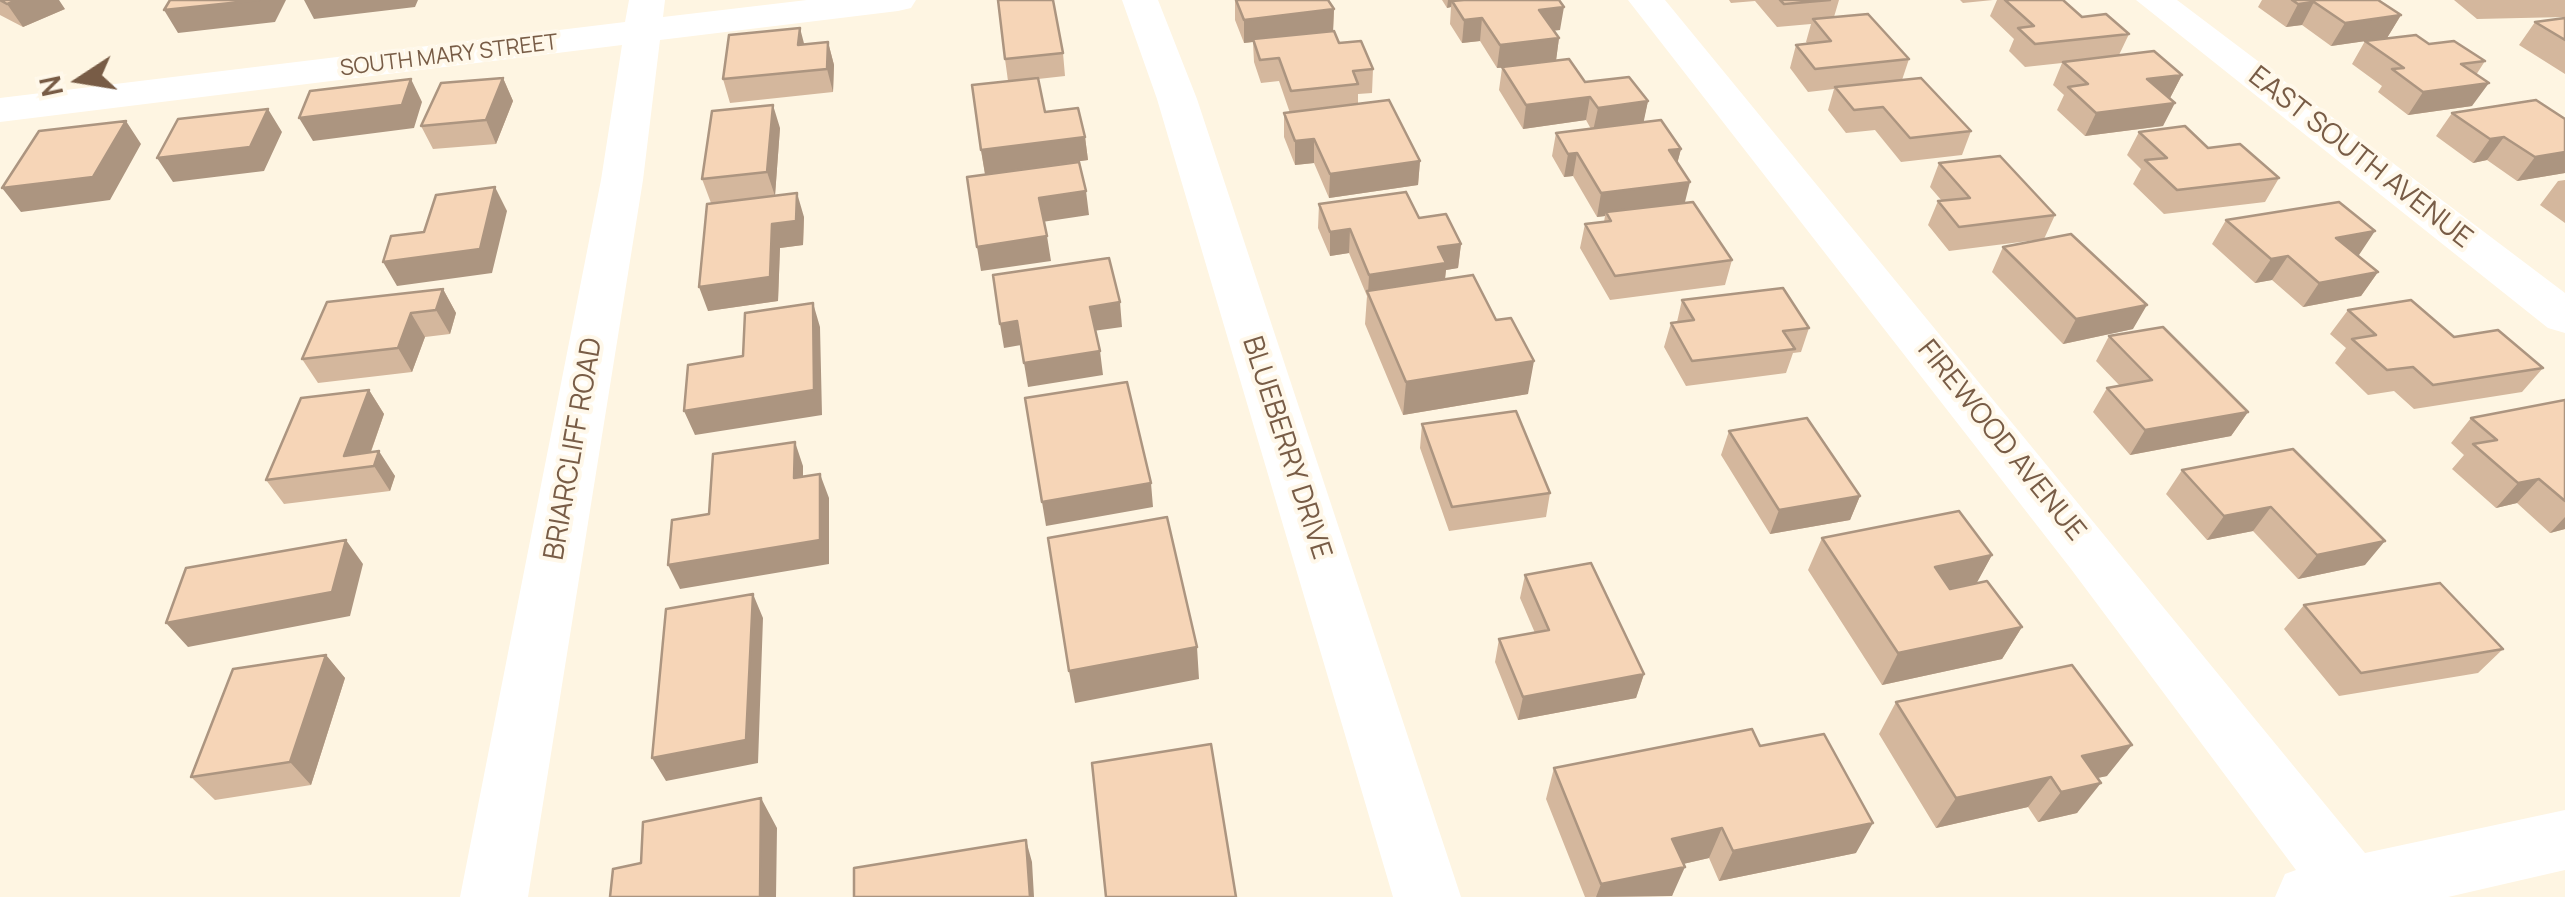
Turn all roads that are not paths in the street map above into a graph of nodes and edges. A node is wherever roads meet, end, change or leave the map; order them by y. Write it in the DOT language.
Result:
graph roads {
  1 [pos="898,0"];
  2 [pos="1140,0"];
  3 [pos="1646,0"];
  4 [pos="2154,0"];
  5 [pos="645,16"];
  6 [pos="0,110"];
  7 [pos="2565,317"];
  8 [pos="2565,840"];
  9 [pos="2330,892"];
  10 [pos="494,897"];
  11 [pos="1427,897"];
  1 -- 5 [label="street, SOUTH MARY STREET"];
  2 -- 11 [label="street, BLUEBERRY DRIVE"];
  3 -- 9 [label="street, FIREWOOD AVENUE"];
  4 -- 7 [label="street, EAST SOUTH AVENUE"];
  5 -- 6 [label="street, SOUTH MARY STREET"];
  5 -- 10 [label="street, BRIARCLIFF ROAD"];
  8 -- 9 [label="street"];
}
